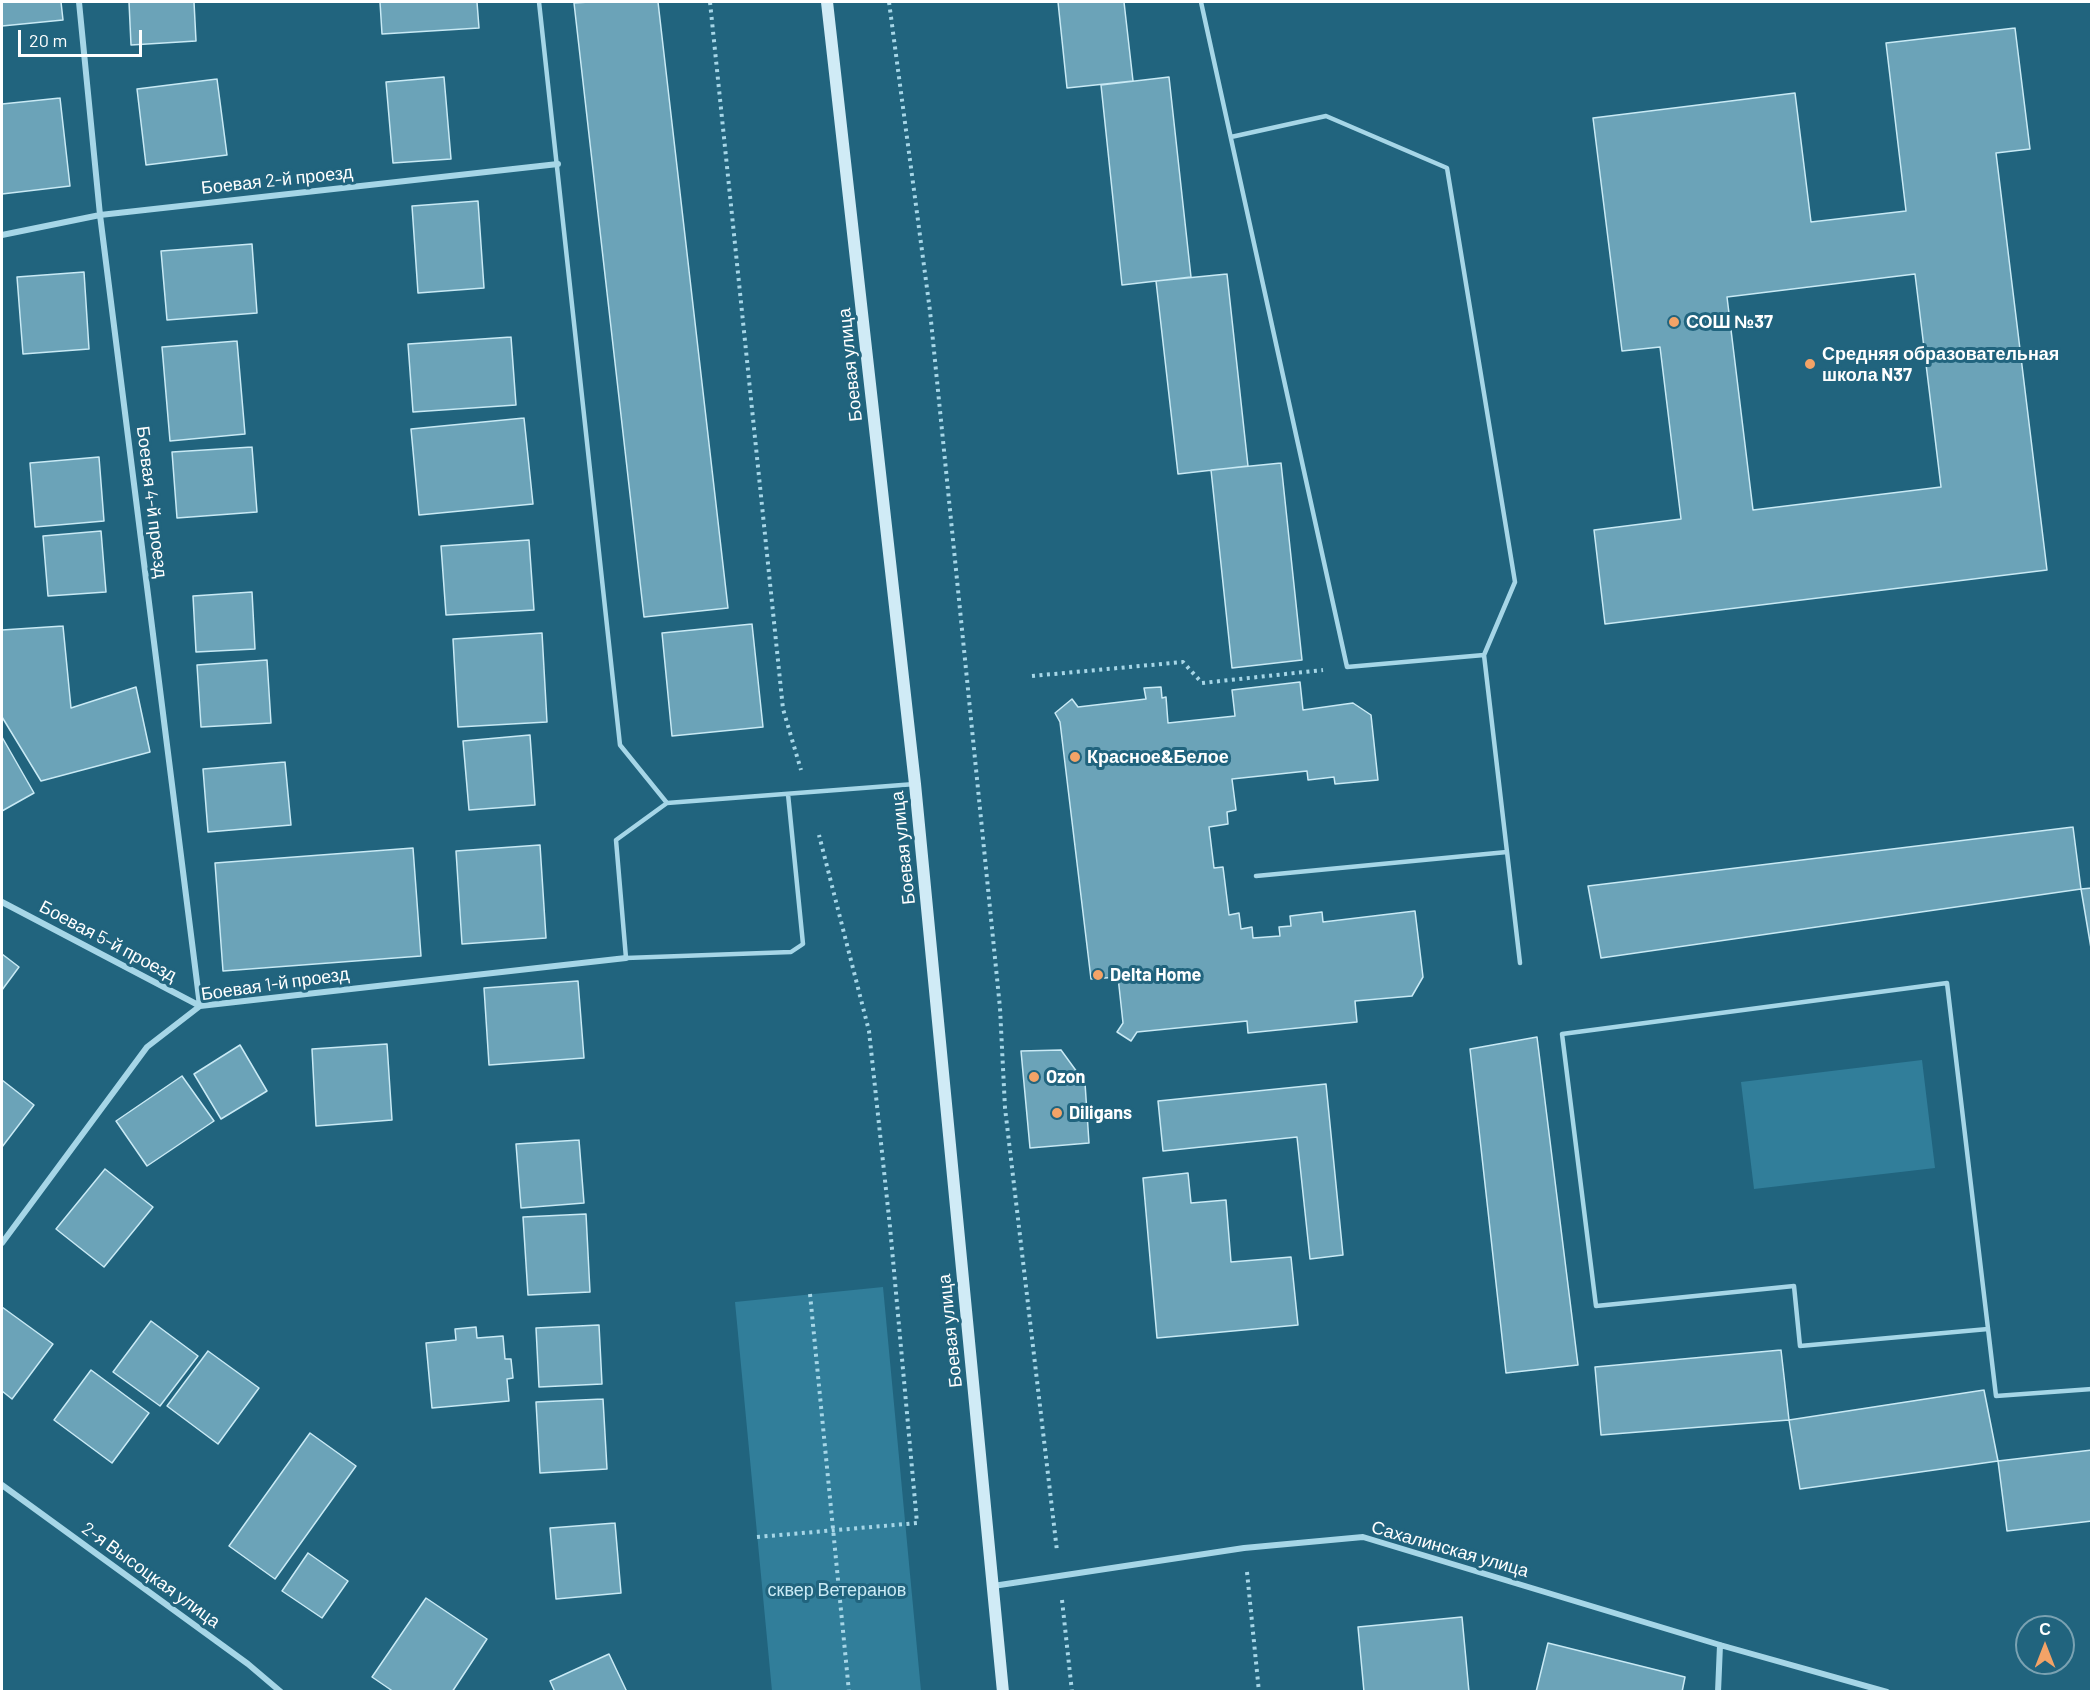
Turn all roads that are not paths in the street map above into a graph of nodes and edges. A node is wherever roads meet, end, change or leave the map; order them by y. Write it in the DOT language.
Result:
graph roads {
  1 [pos="79,2"];
  2 [pos="539,2"];
  3 [pos="826,2"];
  4 [pos="1201,2"];
  5 [pos="1231,137"];
  6 [pos="558,164"];
  7 [pos="100,215"];
  8 [pos="2,235"];
  9 [pos="1484,655"];
  10 [pos="915,784"];
  11 [pos="788,794"];
  12 [pos="667,802"];
  13 [pos="1507,852"];
  14 [pos="1256,876"];
  15 [pos="2,902"];
  16 [pos="626,958"];
  17 [pos="1520,963"];
  18 [pos="200,1006"];
  19 [pos="2,1243"];
  20 [pos="1988,1329"];
  21 [pos="2091,1389"];
  22 [pos="2,1485"];
  23 [pos="993,1586"];
  24 [pos="1720,1645"];
  25 [pos="281,1692"];
  26 [pos="1003,1692"];
  27 [pos="1718,1692"];
  28 [pos="1887,1692"];
  1 -- 7 [label="street, Боевая 4-й проезд"];
  2 -- 6 [label="lane"];
  3 -- 10 [label="main road, Боевая улица"];
  4 -- 5 [label="lane"];
  5 -- 9 [label="lane"];
  5 -- 9 [label="lane"];
  6 -- 7 [label="street, Боевая 2-й проезд"];
  6 -- 12 [label="lane"];
  7 -- 8 [label="street, Боевая 2-й проезд"];
  7 -- 18 [label="street, Боевая 4-й проезд"];
  9 -- 13 [label="lane"];
  10 -- 11 [label="lane"];
  10 -- 23 [label="main road, Боевая улица"];
  11 -- 12 [label="lane"];
  11 -- 16 [label="lane"];
  12 -- 16 [label="lane"];
  13 -- 14 [label="lane"];
  13 -- 17 [label="lane"];
  15 -- 18 [label="street, Боевая 5-й проезд"];
  16 -- 18 [label="street, Боевая 1-й проезд"];
  18 -- 19 [label="street, Боевая 1-й проезд"];
  20 -- 20 [label="lane"];
  20 -- 21 [label="lane"];
  22 -- 25 [label="street, 2-я Высоцкая улица"];
  23 -- 24 [label="street, Сахалинская улица"];
  23 -- 26 [label="main road, Боевая улица"];
  24 -- 27 [label="street"];
  24 -- 28 [label="street, Сахалинская улица"];
}
